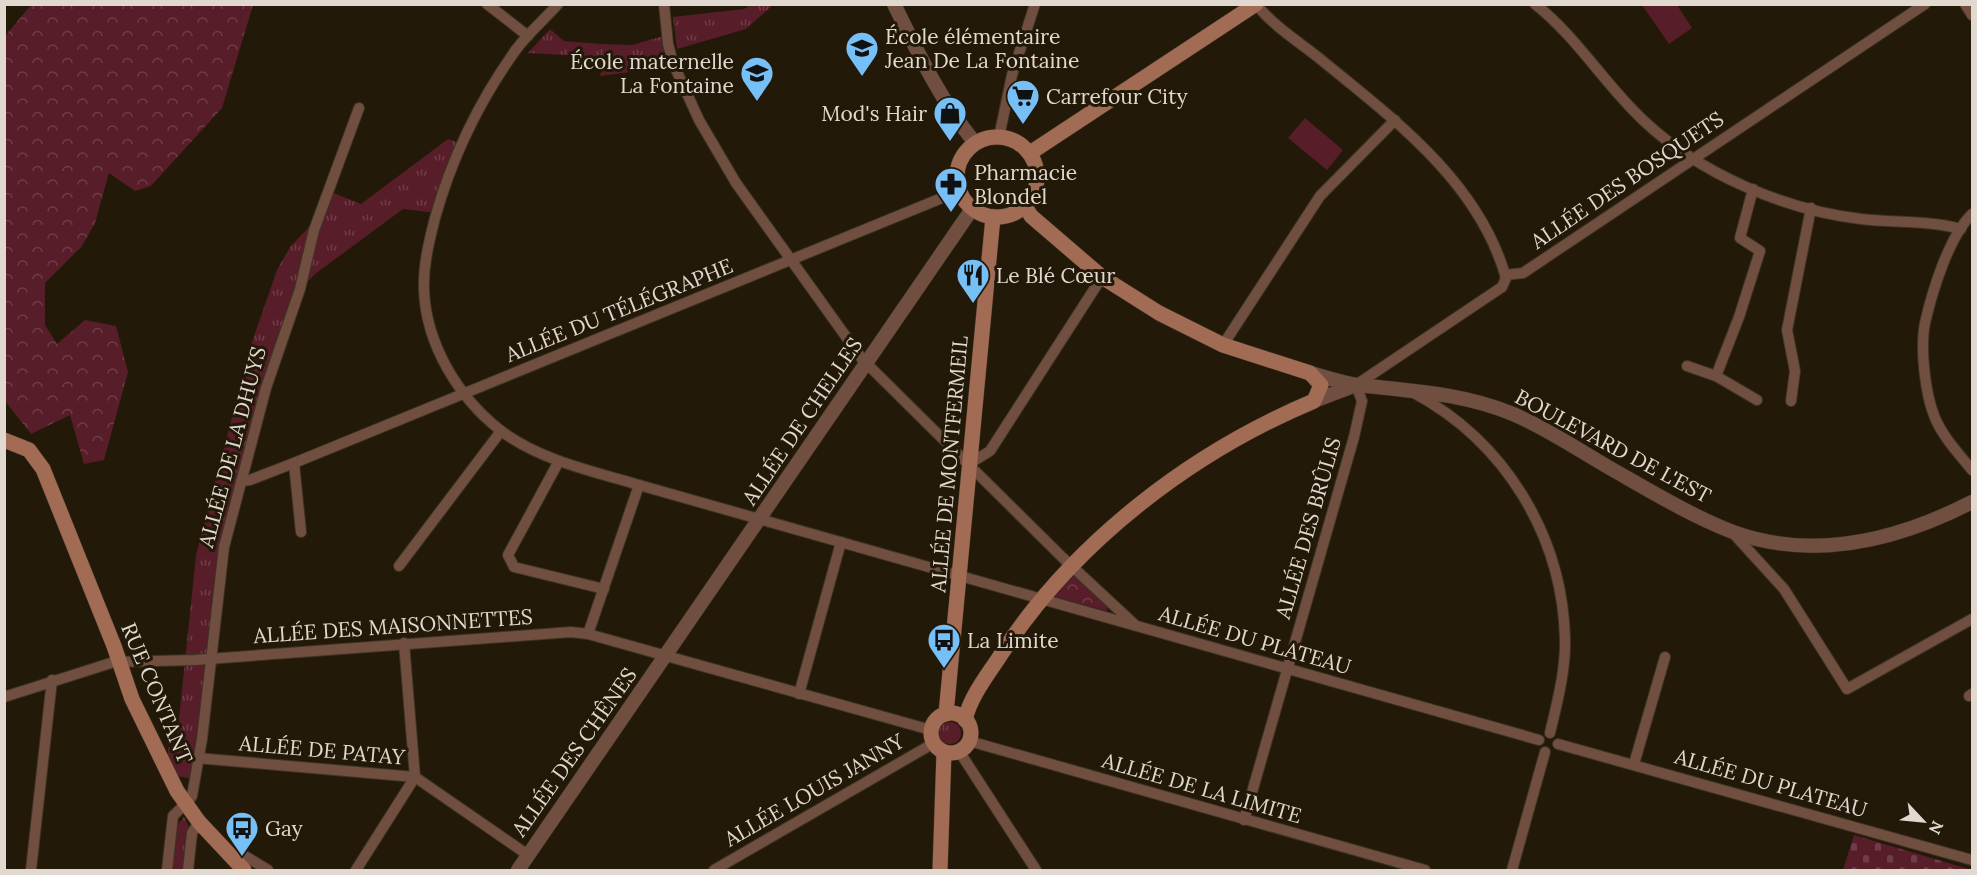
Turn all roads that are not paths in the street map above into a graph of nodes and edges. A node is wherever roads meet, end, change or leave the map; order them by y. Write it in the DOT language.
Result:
graph roads {
  1 [pos="487,4"];
  2 [pos="558,4"];
  3 [pos="664,4"];
  4 [pos="894,4"];
  5 [pos="1035,4"];
  6 [pos="1256,4"];
  7 [pos="1535,4"];
  8 [pos="1925,4"];
  9 [pos="1965,4"];
  10 [pos="1972,15"];
  11 [pos="528,36"];
  12 [pos="359,108"];
  13 [pos="1395,120"];
  14 [pos="999,136"];
  15 [pos="975,143"];
  16 [pos="1030,153"];
  17 [pos="1695,159"];
  18 [pos="1754,189"];
  19 [pos="959,191"];
  20 [pos="1025,206"];
  21 [pos="1811,208"];
  22 [pos="972,209"];
  23 [pos="1972,214"];
  24 [pos="993,217"];
  25 [pos="1961,229"];
  26 [pos="793,260"];
  27 [pos="1505,275"];
  28 [pos="1102,277"];
  29 [pos="1223,345"];
  30 [pos="866,364"];
  31 [pos="1687,366"];
  32 [pos="1310,373"];
  33 [pos="1716,376"];
  34 [pos="1356,385"];
  35 [pos="1406,389"];
  36 [pos="463,393"];
  37 [pos="1757,400"];
  38 [pos="1314,401"];
  39 [pos="1791,401"];
  40 [pos="501,431"];
  41 [pos="4,433"];
  42 [pos="4,440"];
  43 [pos="559,461"];
  44 [pos="294,464"];
  45 [pos="969,464"];
  46 [pos="1972,470"];
  47 [pos="241,481"];
  48 [pos="639,485"];
  49 [pos="1972,502"];
  50 [pos="62,514"];
  51 [pos="760,519"];
  52 [pos="1731,531"];
  53 [pos="301,532"];
  54 [pos="841,542"];
  55 [pos="399,566"];
  56 [pos="1071,566"];
  57 [pos="960,576"];
  58 [pos="604,589"];
  59 [pos="1041,598"];
  60 [pos="1111,601"];
  61 [pos="1100,616"];
  62 [pos="1972,620"];
  63 [pos="1140,628"];
  64 [pos="588,634"];
  65 [pos="404,643"];
  66 [pos="666,657"];
  67 [pos="1665,657"];
  68 [pos="210,659"];
  69 [pos="120,662"];
  70 [pos="1289,669"];
  71 [pos="52,680"];
  72 [pos="799,694"];
  73 [pos="4,697"];
  74 [pos="946,714"];
  75 [pos="966,720"];
  76 [pos="1550,733"];
  77 [pos="1539,740"];
  78 [pos="947,743"];
  79 [pos="1558,744"];
  80 [pos="1545,752"];
  81 [pos="197,758"];
  82 [pos="1634,764"];
  83 [pos="415,777"];
  84 [pos="185,804"];
  85 [pos="1244,820"];
  86 [pos="199,822"];
  87 [pos="528,855"];
  88 [pos="1972,861"];
  89 [pos="244,863"];
  90 [pos="31,870"];
  91 [pos="167,870"];
  92 [pos="188,870"];
  93 [pos="268,870"];
  94 [pos="356,870"];
  95 [pos="518,870"];
  96 [pos="714,870"];
  97 [pos="940,870"];
  98 [pos="1036,870"];
  99 [pos="1425,870"];
  100 [pos="1512,870"];
  1 -- 11 [label="street"];
  2 -- 11 [label="street, ALLÉE DU PLATEAU"];
  3 -- 26 [label="street"];
  4 -- 15 [label="street"];
  5 -- 14 [label="street"];
  6 -- 13 [label="street"];
  6 -- 16 [label="main road"];
  7 -- 17 [label="street"];
  8 -- 17 [label="street, ALLÉE DES BOSQUETS"];
  9 -- 10 [label="street"];
  11 -- 36 [label="street, ALLÉE DU PLATEAU"];
  12 -- 47 [label="street, ALLÉE DE LA DHUYS"];
  13 -- 27 [label="street"];
  13 -- 29 [label="street"];
  14 -- 15 [label="main road"];
  14 -- 16 [label="main road"];
  15 -- 19 [label="main road"];
  16 -- 20 [label="main road"];
  17 -- 18 [label="street"];
  17 -- 27 [label="street, ALLÉE DES BOSQUETS"];
  18 -- 21 [label="street"];
  18 -- 33 [label="street"];
  19 -- 22 [label="main road"];
  19 -- 26 [label="street, ALLÉE DU TÉLÉGRAPHE"];
  20 -- 24 [label="main road"];
  20 -- 28 [label="main road, BOULEVARD DE L'EST"];
  21 -- 25 [label="street"];
  21 -- 39 [label="street"];
  22 -- 24 [label="main road"];
  22 -- 30 [label="street, ALLÉE DE CHELLES"];
  23 -- 25 [label="street"];
  24 -- 45 [label="main road, ALLÉE DE MONTFERMEIL"];
  25 -- 46 [label="street"];
  26 -- 30 [label="street"];
  26 -- 36 [label="street, ALLÉE DU TÉLÉGRAPHE"];
  27 -- 34 [label="street"];
  28 -- 29 [label="main road, BOULEVARD DE L'EST"];
  28 -- 45 [label="street"];
  29 -- 32 [label="main road, BOULEVARD DE L'EST"];
  30 -- 45 [label="street"];
  30 -- 51 [label="street, ALLÉE DE CHELLES"];
  31 -- 33 [label="street"];
  32 -- 34 [label="street, BOULEVARD DE L'EST"];
  32 -- 38 [label="main road"];
  33 -- 37 [label="street"];
  34 -- 35 [label="street, BOULEVARD DE L'EST"];
  34 -- 38 [label="street"];
  34 -- 70 [label="street, ALLÉE DES BRÛLIS"];
  35 -- 52 [label="street, BOULEVARD DE L'EST"];
  35 -- 76 [label="street"];
  36 -- 40 [label="street, ALLÉE DU PLATEAU"];
  36 -- 44 [label="street, ALLÉE DU TÉLÉGRAPHE"];
  38 -- 56 [label="main road"];
  40 -- 43 [label="street, ALLÉE DU PLATEAU"];
  40 -- 55 [label="street"];
  41 -- 50 [label="main road, RUE CONTANT"];
  42 -- 50 [label="main road, RUE CONTANT"];
  43 -- 48 [label="street, ALLÉE DU PLATEAU"];
  43 -- 58 [label="street"];
  44 -- 47 [label="street, ALLÉE DU TÉLÉGRAPHE"];
  44 -- 53 [label="street"];
  45 -- 56 [label="street"];
  45 -- 57 [label="main road, ALLÉE DE MONTFERMEIL"];
  47 -- 68 [label="street, ALLÉE DE LA DHUYS"];
  48 -- 51 [label="street, ALLÉE DU PLATEAU"];
  48 -- 58 [label="street"];
  49 -- 52 [label="street, BOULEVARD DE L'EST"];
  50 -- 69 [label="main road, RUE CONTANT"];
  51 -- 54 [label="street, ALLÉE DU PLATEAU"];
  51 -- 66 [label="street, ALLÉE DE CHELLES"];
  52 -- 62 [label="street"];
  54 -- 57 [label="street, ALLÉE DU PLATEAU"];
  54 -- 72 [label="street"];
  56 -- 59 [label="main road"];
  56 -- 60 [label="street"];
  57 -- 59 [label="street, ALLÉE DU PLATEAU"];
  57 -- 74 [label="main road, ALLÉE DE MONTFERMEIL"];
  58 -- 64 [label="street"];
  59 -- 61 [label="street, ALLÉE DU PLATEAU"];
  59 -- 75 [label="main road"];
  60 -- 61 [label="street"];
  60 -- 63 [label="street"];
  61 -- 63 [label="street, ALLÉE DU PLATEAU"];
  63 -- 70 [label="street, ALLÉE DU PLATEAU"];
  64 -- 65 [label="street, ALLÉE DES MAISONNETTES"];
  64 -- 66 [label="street, ALLÉE DES MAISONNETTES"];
  65 -- 68 [label="street, ALLÉE DES MAISONNETTES"];
  65 -- 83 [label="street"];
  66 -- 72 [label="street, ALLÉE DE LA LIMITE"];
  66 -- 87 [label="street, ALLÉE DES CHÊNES"];
  67 -- 82 [label="street"];
  68 -- 69 [label="street, ALLÉE DES MAISONNETTES"];
  68 -- 81 [label="street, ALLÉE DE LA DHUYS"];
  69 -- 71 [label="street, ALLÉE DES MAISONNETTES"];
  69 -- 84 [label="main road, RUE CONTANT"];
  70 -- 77 [label="street, ALLÉE DU PLATEAU"];
  70 -- 85 [label="street, ALLÉE DES BRÛLIS"];
  71 -- 73 [label="street, ALLÉE DES MAISONNETTES"];
  71 -- 90 [label="street"];
  72 -- 78 [label="street, ALLÉE DE LA LIMITE"];
  74 -- 75 [label="main road"];
  74 -- 78 [label="main road"];
  75 -- 78 [label="main road"];
  76 -- 77 [label="street"];
  76 -- 79 [label="street"];
  77 -- 80 [label="street"];
  78 -- 85 [label="street, ALLÉE DE LA LIMITE"];
  78 -- 96 [label="street, ALLÉE LOUIS JANNY"];
  78 -- 97 [label="main road"];
  78 -- 98 [label="street"];
  79 -- 80 [label="street"];
  79 -- 82 [label="street, ALLÉE DU PLATEAU"];
  80 -- 100 [label="street"];
  81 -- 83 [label="street, ALLÉE DE PATAY"];
  81 -- 84 [label="street, ALLÉE DE LA DHUYS"];
  82 -- 88 [label="street, ALLÉE DU PLATEAU"];
  83 -- 87 [label="street, ALLÉE DE PATAY"];
  83 -- 94 [label="street"];
  84 -- 86 [label="main road, RUE CONTANT"];
  84 -- 91 [label="street, ALLÉE DE LA DHUYS"];
  85 -- 99 [label="street, ALLÉE DE LA LIMITE"];
  86 -- 89 [label="main road, RUE CONTANT"];
  86 -- 92 [label="street"];
  87 -- 95 [label="street, ALLÉE DES CHÊNES"];
  89 -- 93 [label="street"];
}
